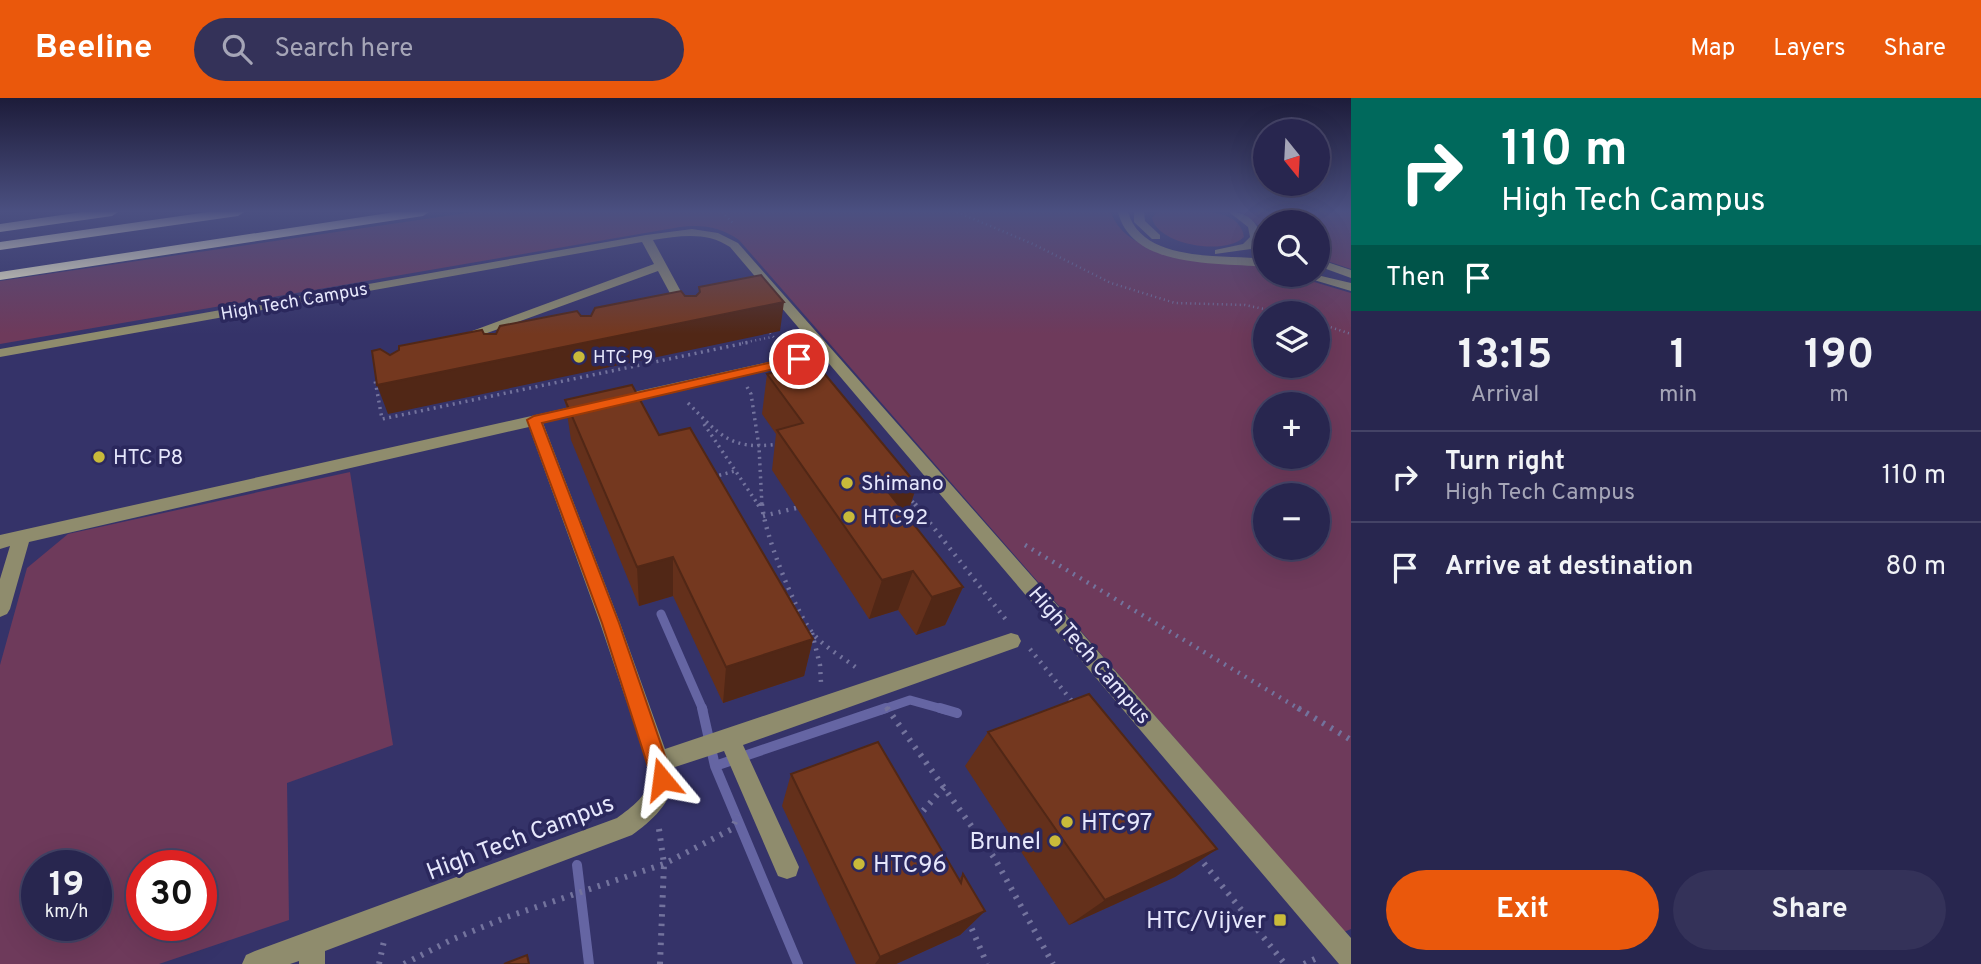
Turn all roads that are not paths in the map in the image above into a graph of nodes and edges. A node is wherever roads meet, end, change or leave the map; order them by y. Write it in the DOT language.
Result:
graph roads {
  1 [pos="156,252"];
  2 [pos="565,252"];
  3 [pos="654,252"];
  4 [pos="740,252"];
  5 [pos="1177,252"];
  6 [pos="1211,252"];
  7 [pos="1246,252"];
  8 [pos="1243,256"];
  9 [pos="1253,256"];
  10 [pos="1253,259"];
  11 [pos="661,266"];
  12 [pos="1330,266"];
  13 [pos="1351,274"];
  14 [pos="0,276"];
  15 [pos="1330,277"];
  16 [pos="1330,281"];
  17 [pos="1351,285"];
  18 [pos="690,319"];
  19 [pos="447,342"];
  20 [pos="0,353"];
  21 [pos="828,354"];
  22 [pos="534,420"];
  23 [pos="22,537"];
  24 [pos="0,542"];
  25 [pos="0,609"];
  26 [pos="1017,638"];
  27 [pos="730,740"];
  28 [pos="658,762"];
  29 [pos="787,867"];
  30 [pos="312,954"];
  31 [pos="1351,958"];
  32 [pos="255,964"];
  1 -- 14 [label="highway"];
  2 -- 20 [label="street, High Tech Campus"];
  3 -- 11 [label="street"];
  4 -- 21 [label="street, High Tech Campus"];
  5 -- 8 [label="street"];
  6 -- 8 [label="street"];
  7 -- 8 [label="street"];
  8 -- 9 [label="street"];
  8 -- 10 [label="street"];
  11 -- 18 [label="street"];
  11 -- 19 [label="street"];
  12 -- 13 [label="street"];
  15 -- 17 [label="street"];
  16 -- 17 [label="street"];
  21 -- 22 [label="street"];
  21 -- 31 [label="street, High Tech Campus"];
  22 -- 23 [label="street"];
  22 -- 28 [label="street"];
  23 -- 24 [label="street"];
  23 -- 25 [label="street"];
  26 -- 27 [label="street"];
  27 -- 28 [label="street"];
  27 -- 29 [label="street"];
  28 -- 30 [label="street, High Tech Campus"];
  30 -- 32 [label="street, High Tech Campus"];
}
